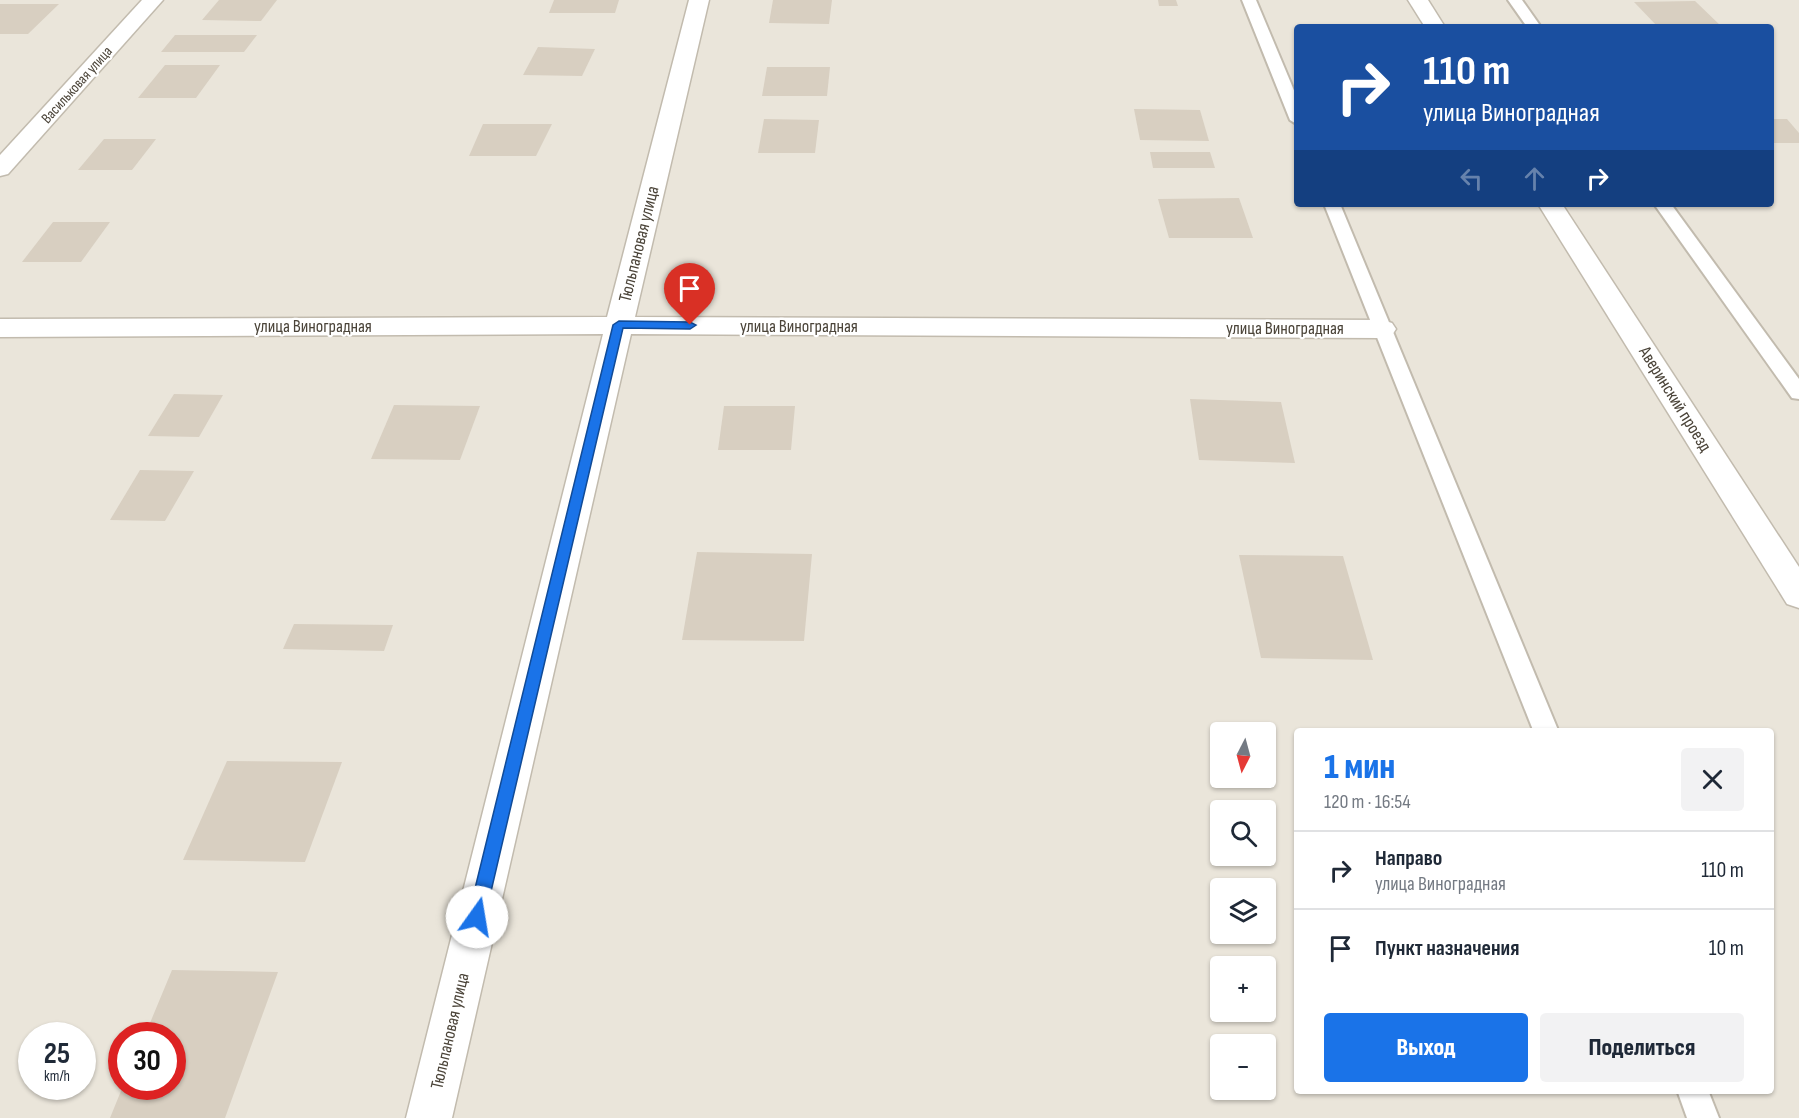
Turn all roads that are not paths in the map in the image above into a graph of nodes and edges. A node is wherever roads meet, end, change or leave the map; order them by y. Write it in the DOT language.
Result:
graph roads {
  1 [pos="153,0"];
  2 [pos="699,0"];
  3 [pos="1249,0"];
  4 [pos="1418,0"];
  5 [pos="1515,0"];
  6 [pos="1433,24"];
  7 [pos="1532,24"];
  8 [pos="1294,110"];
  9 [pos="0,170"];
  10 [pos="1333,207"];
  11 [pos="1552,207"];
  12 [pos="1664,207"];
  13 [pos="619,325"];
  14 [pos="0,328"];
  15 [pos="1382,329"];
  16 [pos="1799,393"];
  17 [pos="1799,595"];
  18 [pos="1545,728"];
  19 [pos="1694,1094"];
  20 [pos="429,1118"];
  21 [pos="1703,1118"];
  1 -- 9 [label="street, Васильковая улица"];
  2 -- 13 [label="street, Тюльпановая улица"];
  3 -- 8 [label="lane"];
  4 -- 6 [label="street"];
  5 -- 7 [label="lane"];
  10 -- 15 [label="lane"];
  11 -- 17 [label="street, Аверинский проезд"];
  12 -- 16 [label="lane"];
  13 -- 14 [label="street, улица Виноградная"];
  13 -- 15 [label="street, улица Виноградная"];
  13 -- 20 [label="street, Тюльпановая улица"];
  15 -- 18 [label="lane"];
  19 -- 21 [label="lane"];
}
